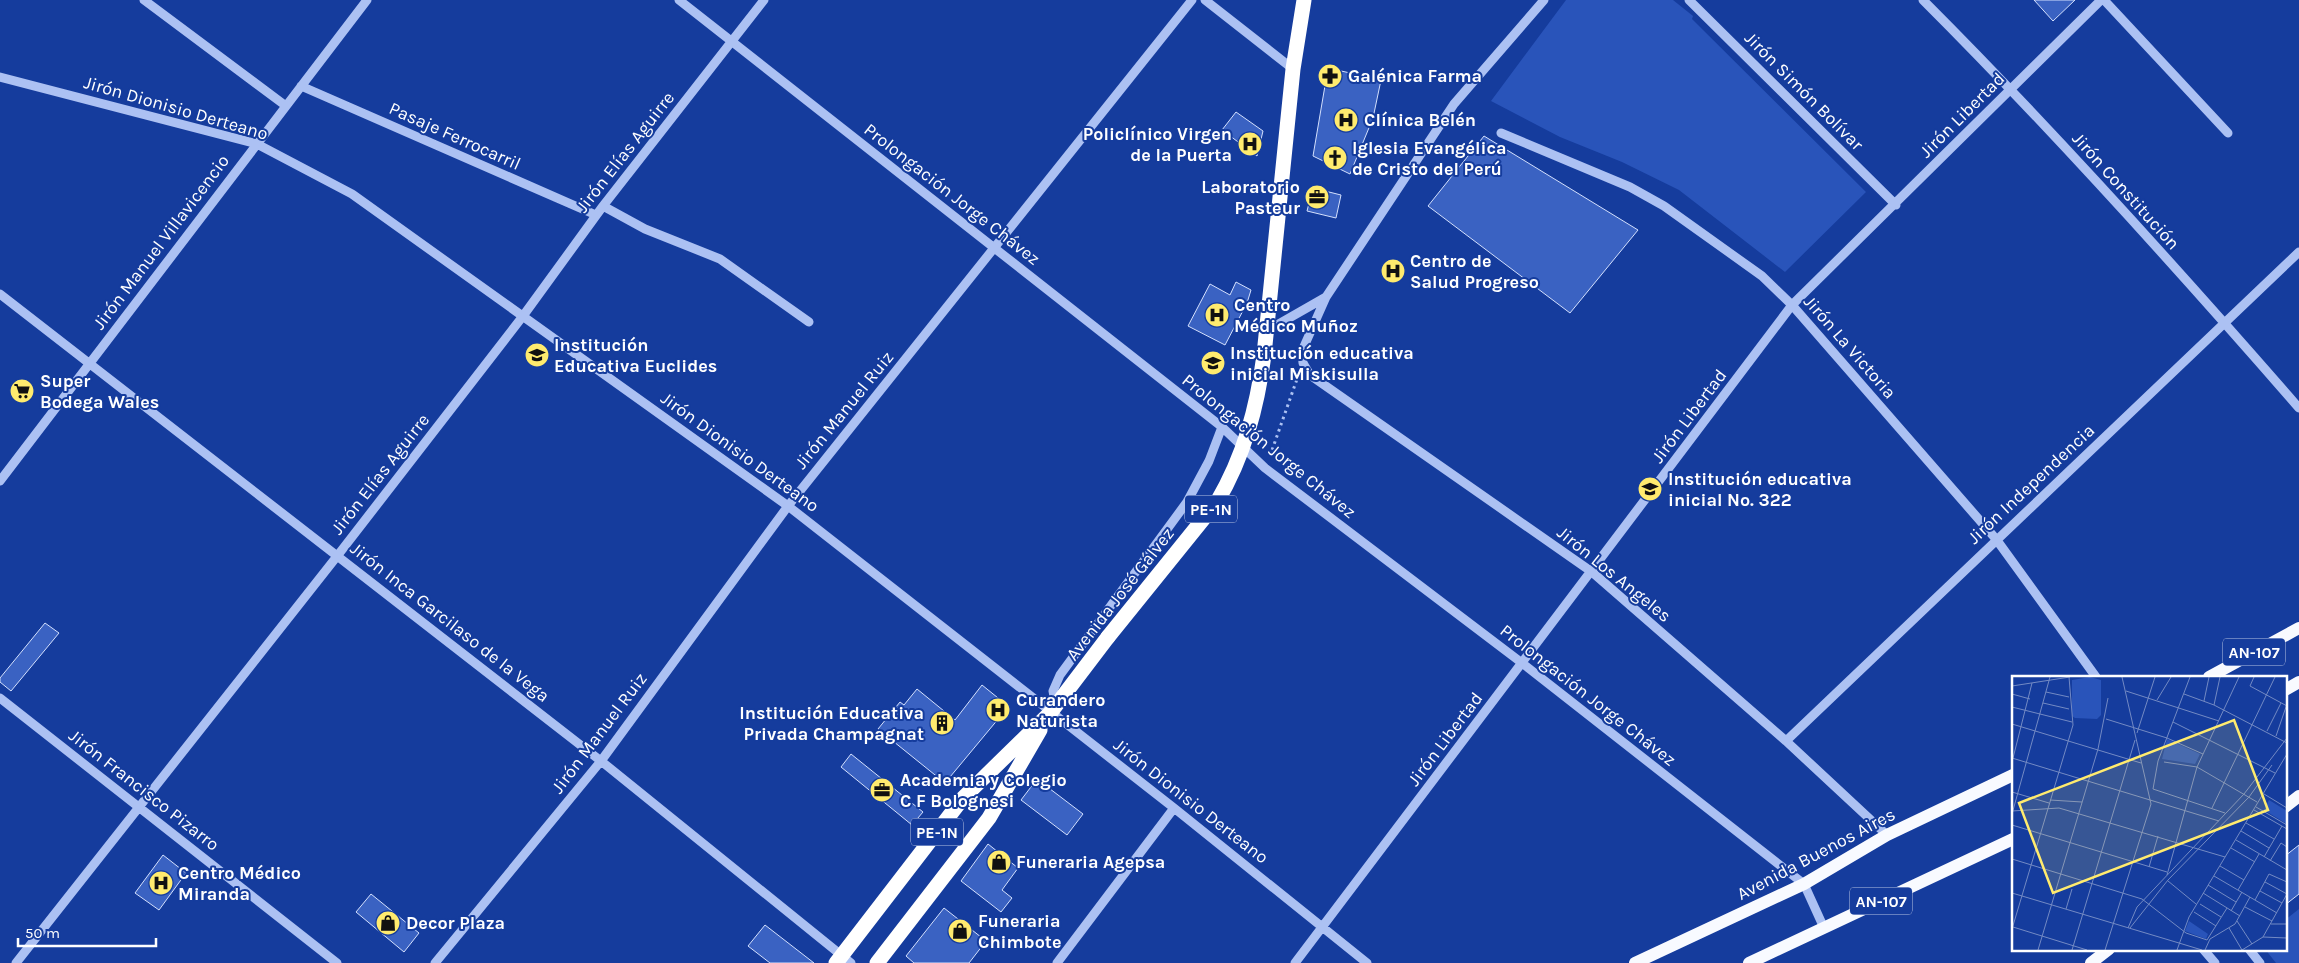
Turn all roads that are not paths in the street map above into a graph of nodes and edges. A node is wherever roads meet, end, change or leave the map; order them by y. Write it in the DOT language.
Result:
graph roads {
  1 [pos="144,0"];
  2 [pos="367,0"];
  3 [pos="679,0"];
  4 [pos="764,0"];
  5 [pos="1192,0"];
  6 [pos="1205,0"];
  7 [pos="1304,0"];
  8 [pos="1544,0"];
  9 [pos="1689,0"];
  10 [pos="1923,0"];
  11 [pos="2102,0"];
  12 [pos="732,41"];
  13 [pos="1293,69"];
  14 [pos="0,77"];
  15 [pos="301,86"];
  16 [pos="2012,89"];
  17 [pos="286,106"];
  18 [pos="2228,133"];
  19 [pos="1501,134"];
  20 [pos="257,144"];
  21 [pos="1896,205"];
  22 [pos="603,206"];
  23 [pos="596,215"];
  24 [pos="994,249"];
  25 [pos="2299,252"];
  26 [pos="0,294"];
  27 [pos="1326,297"];
  28 [pos="1792,305"];
  29 [pos="523,316"];
  30 [pos="809,322"];
  31 [pos="2225,324"];
  32 [pos="1268,330"];
  33 [pos="90,362"];
  34 [pos="2299,408"];
  35 [pos="1222,427"];
  36 [pos="0,481"];
  37 [pos="788,506"];
  38 [pos="1996,539"];
  39 [pos="338,555"];
  40 [pos="1592,572"];
  41 [pos="2299,628"];
  42 [pos="1522,663"];
  43 [pos="2095,676"];
  44 [pos="2211,676"];
  45 [pos="2299,682"];
  46 [pos="2286,689"];
  47 [pos="0,698"];
  48 [pos="1053,709"];
  49 [pos="1786,741"];
  50 [pos="601,761"];
  51 [pos="2012,775"];
  52 [pos="2299,796"];
  53 [pos="2286,806"];
  54 [pos="140,807"];
  55 [pos="1174,808"];
  56 [pos="1887,835"];
  57 [pos="2012,839"];
  58 [pos="1804,884"];
  59 [pos="1324,927"];
  60 [pos="1824,928"];
  61 [pos="2108,950"];
  62 [pos="2205,950"];
  63 [pos="2250,950"];
  64 [pos="843,960"];
  65 [pos="16,963"];
  66 [pos="338,963"];
  67 [pos="435,963"];
  68 [pos="877,963"];
  69 [pos="1056,963"];
  70 [pos="1295,963"];
  71 [pos="1367,963"];
  72 [pos="1635,963"];
  73 [pos="1749,963"];
  74 [pos="2091,963"];
  75 [pos="2214,963"];
  76 [pos="2260,963"];
  1 -- 17 [label="street"];
  2 -- 15 [label="street, Jirón Manuel Villavicencio"];
  3 -- 12 [label="street, Prolongación Jorge Chávez"];
  4 -- 12 [label="street, Jirón Elías Aguirre"];
  5 -- 24 [label="street, Jirón Manuel Ruiz"];
  6 -- 13 [label="street"];
  7 -- 13 [label="highway, Avenida José Gálvez / PE-1N"];
  8 -- 27 [label="street"];
  9 -- 21 [label="street, Jirón Simón Bolívar"];
  10 -- 16 [label="street, Jirón Constitución"];
  11 -- 16 [label="street, Jirón Libertad"];
  11 -- 18 [label="street"];
  12 -- 22 [label="street, Jirón Elías Aguirre"];
  12 -- 24 [label="street, Prolongación Jorge Chávez"];
  13 -- 32 [label="highway, Avenida José Gálvez / PE-1N"];
  14 -- 20 [label="street, Jirón Dionisio Derteano"];
  15 -- 17 [label="street, Jirón Manuel Villavicencio"];
  15 -- 23 [label="street, Pasaje Ferrocarril"];
  16 -- 21 [label="street, Jirón Libertad"];
  16 -- 31 [label="street, Jirón Constitución"];
  17 -- 20 [label="street, Jirón Manuel Villavicencio"];
  19 -- 28 [label="street, Jirón La Victoria"];
  20 -- 29 [label="street, Jirón Dionisio Derteano"];
  20 -- 33 [label="street, Jirón Manuel Villavicencio"];
  21 -- 28 [label="street, Jirón Libertad"];
  22 -- 23 [label="street, Jirón Elías Aguirre"];
  22 -- 30 [label="street"];
  23 -- 29 [label="street, Jirón Elías Aguirre"];
  24 -- 35 [label="street, Prolongación Jorge Chávez"];
  24 -- 37 [label="street, Jirón Manuel Ruiz"];
  25 -- 31 [label="street, Jirón Independencia"];
  26 -- 33 [label="street, Jirón Inca Garcilaso de la Vega"];
  27 -- 32 [label="street"];
  27 -- 40 [label="street, Jirón Los Angeles"];
  28 -- 38 [label="street, Jirón La Victoria"];
  28 -- 40 [label="street, Jirón Libertad"];
  29 -- 37 [label="street, Jirón Dionisio Derteano"];
  29 -- 39 [label="street, Jirón Elías Aguirre"];
  31 -- 34 [label="street, Jirón Constitución"];
  31 -- 38 [label="street, Jirón Independencia"];
  32 -- 48 [label="highway, Avenida José Gálvez / PE-1N, bridge"];
  33 -- 36 [label="street, Jirón Manuel Villavicencio"];
  33 -- 39 [label="street, Jirón Inca Garcilaso de la Vega"];
  35 -- 42 [label="street, Prolongación Jorge Chávez"];
  35 -- 48 [label="street"];
  37 -- 48 [label="street, Jirón Dionisio Derteano"];
  37 -- 50 [label="street, Jirón Manuel Ruiz"];
  38 -- 43 [label="street, Jirón La Victoria"];
  38 -- 49 [label="street, Jirón Independencia"];
  39 -- 50 [label="street, Jirón Inca Garcilaso de la Vega"];
  39 -- 54 [label="street, Jirón Elías Aguirre"];
  40 -- 42 [label="street, Jirón Libertad"];
  40 -- 49 [label="street, Jirón Los Angeles"];
  41 -- 44 [label="main road, AN-107"];
  42 -- 58 [label="street, Prolongación Jorge Chávez"];
  42 -- 59 [label="street, Jirón Libertad"];
  45 -- 46 [label="main road, AN-107"];
  47 -- 54 [label="street, Jirón Francisco Pizarro"];
  48 -- 55 [label="street, Jirón Dionisio Derteano"];
  48 -- 64 [label="highway, Avenida José Gálvez / PE-1N"];
  48 -- 68 [label="highway, Avenida José Gálvez / PE-1N"];
  49 -- 56 [label="street, Jirón Los Angeles"];
  50 -- 64 [label="street, Jirón Inca Garcilaso de la Vega"];
  50 -- 67 [label="street, Jirón Manuel Ruiz"];
  51 -- 56 [label="main road, Avenida Buenos Aires"];
  52 -- 53 [label="main road"];
  54 -- 65 [label="street, Jirón Elías Aguirre"];
  54 -- 66 [label="street, Jirón Francisco Pizarro"];
  55 -- 59 [label="street, Jirón Dionisio Derteano"];
  55 -- 69 [label="street"];
  56 -- 58 [label="main road, Avenida Buenos Aires"];
  57 -- 60 [label="main road, AN-107"];
  58 -- 60 [label="street, Prolongación Jorge Chávez"];
  58 -- 72 [label="main road, Avenida Buenos Aires"];
  59 -- 70 [label="street, Jirón Libertad"];
  59 -- 71 [label="street, Jirón Dionisio Derteano"];
  60 -- 73 [label="main road, AN-107"];
  61 -- 74 [label="main road"];
  62 -- 75 [label="street"];
  63 -- 76 [label="street"];
}
